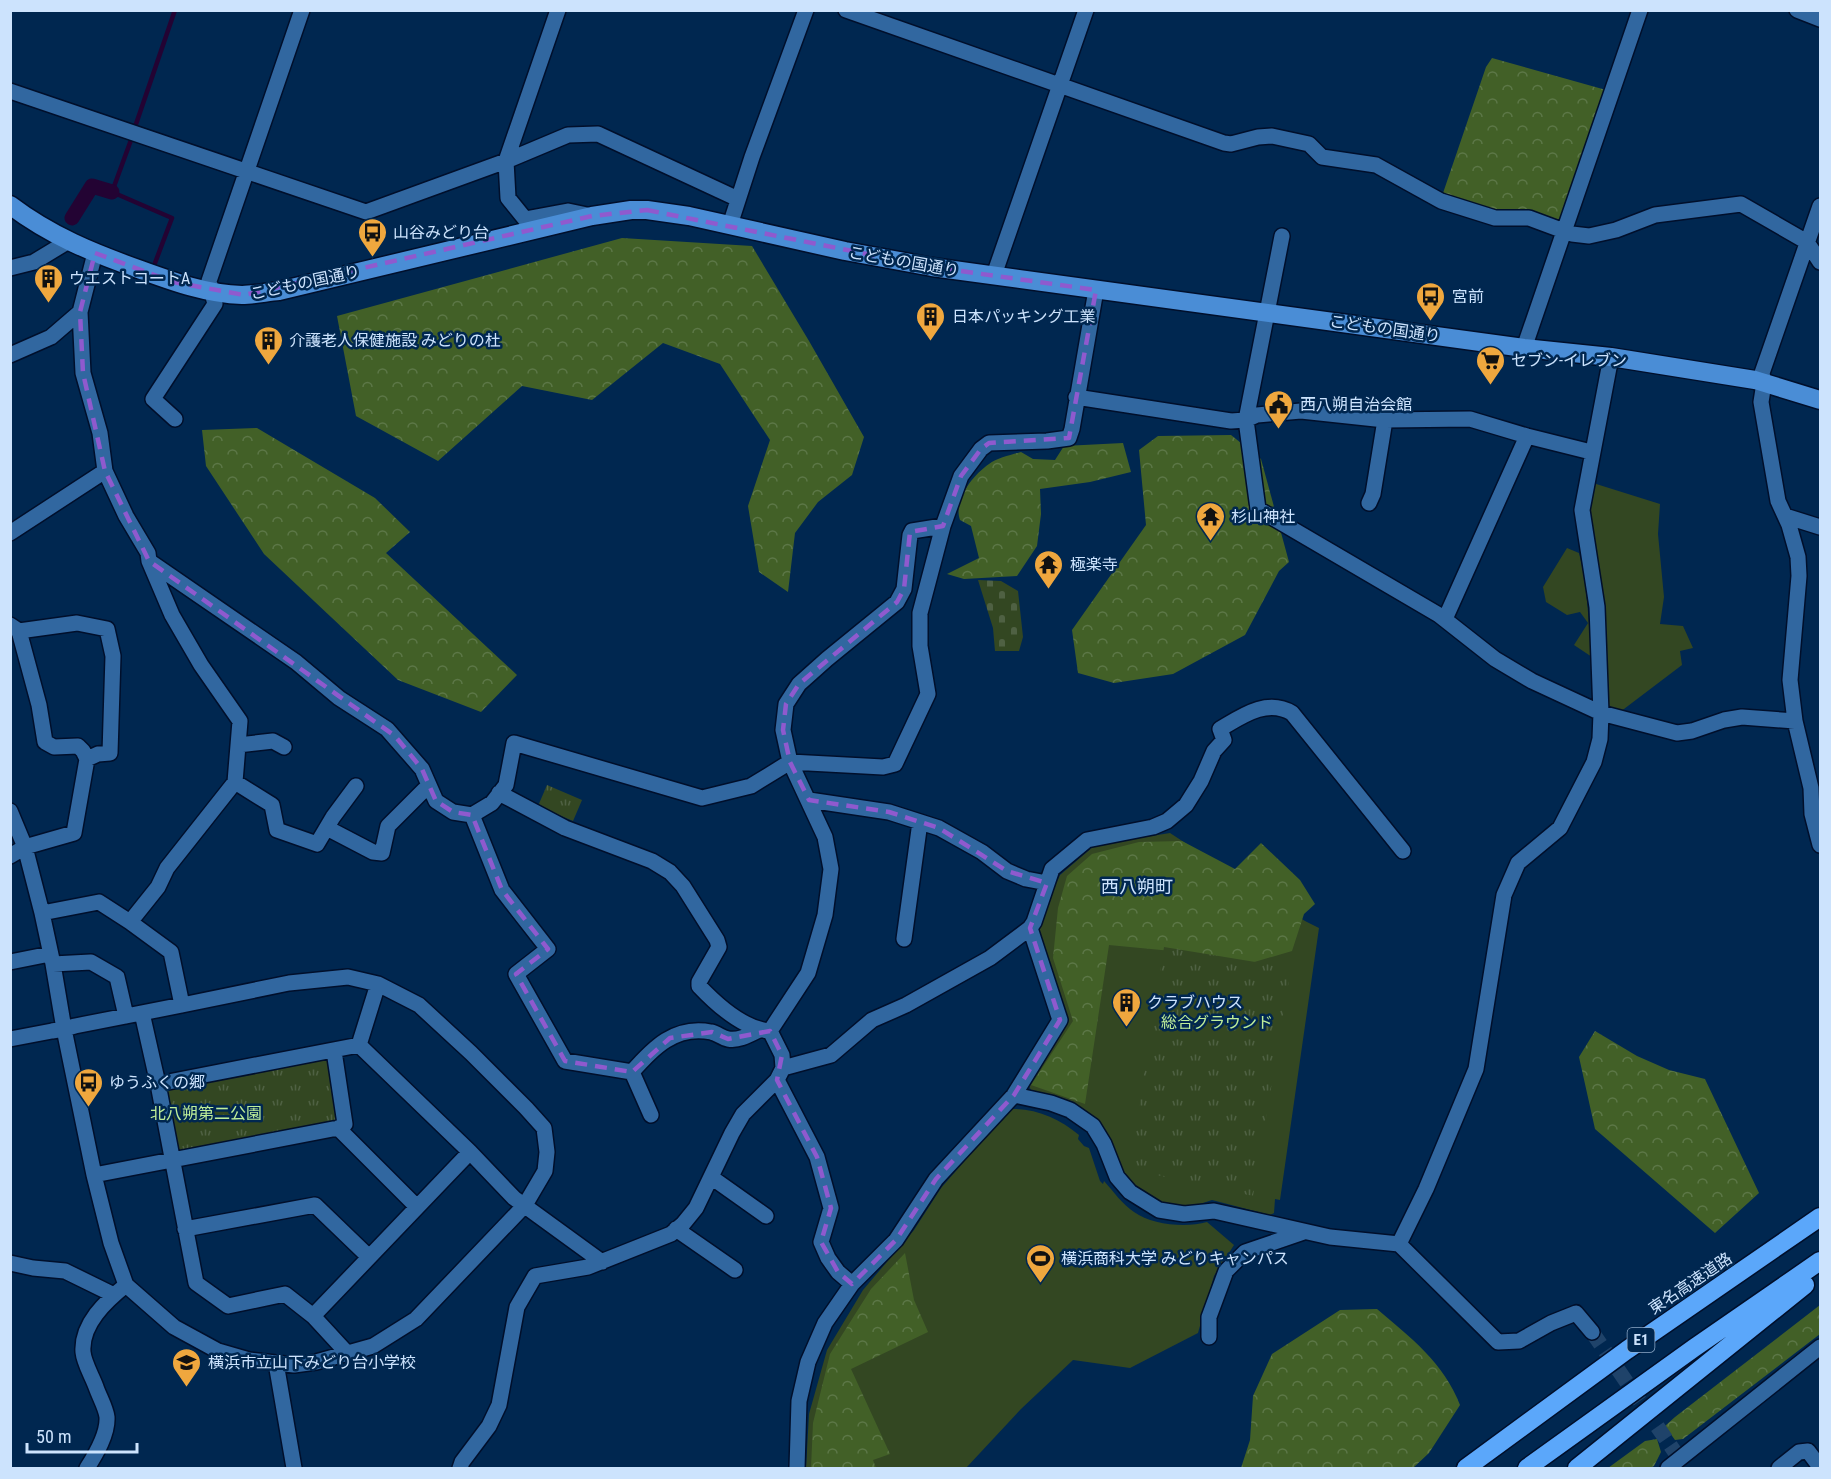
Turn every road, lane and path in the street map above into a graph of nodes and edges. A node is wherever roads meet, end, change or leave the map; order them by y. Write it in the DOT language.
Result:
graph roads {
  1 [pos="302,10"];
  2 [pos="558,10"];
  3 [pos="806,10"];
  4 [pos="846,10"];
  5 [pos="1086,10"];
  6 [pos="1640,10"];
  7 [pos="1797,10"];
  8 [pos="1821,19"];
  9 [pos="1060,85"];
  10 [pos="10,91"];
  11 [pos="506,161"];
  12 [pos="246,172"];
  13 [pos="738,198"];
  14 [pos="10,206"];
  15 [pos="1821,206"];
  16 [pos="592,216"];
  17 [pos="730,225"];
  18 [pos="1563,230"];
  19 [pos="1282,236"];
  20 [pos="68,242"];
  21 [pos="1807,242"];
  22 [pos="95,253"];
  23 [pos="1821,262"];
  24 [pos="10,268"];
  25 [pos="994,275"];
  26 [pos="1096,290"];
  27 [pos="211,292"];
  28 [pos="80,312"];
  29 [pos="1268,312"];
  30 [pos="1524,348"];
  31 [pos="10,355"];
  32 [pos="1611,357"];
  33 [pos="1764,383"];
  34 [pos="1076,397"];
  35 [pos="1821,400"];
  36 [pos="175,419"];
  37 [pos="1246,420"];
  38 [pos="1385,420"];
  39 [pos="1527,436"];
  40 [pos="1591,452"];
  41 [pos="105,471"];
  42 [pos="1369,503"];
  43 [pos="1785,516"];
  44 [pos="943,526"];
  45 [pos="1821,527"];
  46 [pos="10,533"];
  47 [pos="149,561"];
  48 [pos="1445,619"];
  49 [pos="15,628"];
  50 [pos="1601,712"];
  51 [pos="1795,721"];
  52 [pos="238,746"];
  53 [pos="284,747"];
  54 [pos="87,759"];
  55 [pos="790,762"];
  56 [pos="236,782"];
  57 [pos="356,786"];
  58 [pos="1816,787"];
  59 [pos="429,788"];
  60 [pos="499,793"];
  61 [pos="809,800"];
  62 [pos="10,811"];
  63 [pos="472,814"];
  64 [pos="920,822"];
  65 [pos="327,828"];
  66 [pos="1821,845"];
  67 [pos="26,848"];
  68 [pos="1403,851"];
  69 [pos="10,856"];
  70 [pos="1047,883"];
  71 [pos="42,913"];
  72 [pos="130,922"];
  73 [pos="1030,928"];
  74 [pos="904,939"];
  75 [pos="51,959"];
  76 [pos="10,962"];
  77 [pos="378,984"];
  78 [pos="182,1005"];
  79 [pos="142,1013"];
  80 [pos="126,1016"];
  81 [pos="64,1029"];
  82 [pos="764,1030"];
  83 [pos="10,1039"];
  84 [pos="359,1045"];
  85 [pos="334,1051"];
  86 [pos="632,1072"];
  87 [pos="780,1074"];
  88 [pos="158,1084"];
  89 [pos="1014,1095"];
  90 [pos="651,1115"];
  91 [pos="338,1128"];
  92 [pos="470,1152"];
  93 [pos="171,1159"];
  94 [pos="94,1175"];
  95 [pos="711,1177"];
  96 [pos="525,1205"];
  97 [pos="417,1207"];
  98 [pos="766,1216"];
  99 [pos="1821,1217"];
  100 [pos="185,1229"];
  101 [pos="676,1229"];
  102 [pos="1306,1231"];
  103 [pos="1399,1244"];
  104 [pos="369,1257"];
  105 [pos="1821,1261"];
  106 [pos="602,1262"];
  107 [pos="10,1263"];
  108 [pos="735,1270"];
  109 [pos="1821,1273"];
  110 [pos="852,1284"];
  111 [pos="126,1285"];
  112 [pos="114,1295"];
  113 [pos="313,1317"];
  114 [pos="1592,1332"];
  115 [pos="1209,1338"];
  116 [pos="1821,1347"];
  117 [pos="348,1354"];
  118 [pos="276,1363"];
  119 [pos="1821,1467"];
  120 [pos="87,1468"];
  121 [pos="294,1468"];
  122 [pos="460,1468"];
  123 [pos="797,1468"];
  124 [pos="1466,1468"];
  125 [pos="1527,1468"];
  126 [pos="1577,1468"];
  127 [pos="1668,1468"];
  128 [pos="1779,1468"];
  1 -- 12 [label="street"];
  2 -- 11 [label="street"];
  3 -- 13 [label="street"];
  4 -- 9 [label="street"];
  5 -- 9 [label="street"];
  6 -- 18 [label="street"];
  7 -- 8 [label="street"];
  9 -- 18 [label="street"];
  9 -- 25 [label="street"];
  10 -- 12 [label="street"];
  11 -- 12 [label="street"];
  11 -- 13 [label="street"];
  11 -- 16 [label="street"];
  12 -- 27 [label="street"];
  13 -- 17 [label="street"];
  14 -- 20 [label="main road, こどもの国通り"];
  15 -- 21 [label="street"];
  16 -- 17 [label="main road, こどもの国通り"];
  16 -- 27 [label="main road, こどもの国通り"];
  17 -- 25 [label="main road, こどもの国通り"];
  18 -- 21 [label="street"];
  18 -- 30 [label="street"];
  19 -- 29 [label="street"];
  20 -- 22 [label="main road, こどもの国通り"];
  20 -- 24 [label="street"];
  21 -- 23 [label="street"];
  21 -- 33 [label="street"];
  22 -- 27 [label="main road, こどもの国通り"];
  22 -- 28 [label="street"];
  25 -- 26 [label="main road, こどもの国通り"];
  26 -- 29 [label="main road, こどもの国通り"];
  26 -- 34 [label="street"];
  27 -- 36 [label="street"];
  28 -- 31 [label="street"];
  28 -- 41 [label="street"];
  29 -- 30 [label="main road, こどもの国通り"];
  29 -- 37 [label="street"];
  30 -- 32 [label="main road, こどもの国通り"];
  32 -- 33 [label="main road, こどもの国通り"];
  32 -- 40 [label="street"];
  33 -- 35 [label="main road, こどもの国通り"];
  33 -- 43 [label="street"];
  34 -- 37 [label="street"];
  34 -- 44 [label="street"];
  37 -- 38 [label="street"];
  37 -- 48 [label="street"];
  38 -- 39 [label="street"];
  38 -- 42 [label="street"];
  39 -- 40 [label="street"];
  39 -- 48 [label="street"];
  40 -- 50 [label="street"];
  41 -- 46 [label="street"];
  41 -- 47 [label="street"];
  43 -- 45 [label="street"];
  43 -- 51 [label="street"];
  44 -- 55 [label="street"];
  44 -- 55 [label="street"];
  47 -- 52 [label="street"];
  47 -- 59 [label="street"];
  48 -- 50 [label="street"];
  49 -- 54 [label="street"];
  49 -- 54 [label="street"];
  50 -- 51 [label="street"];
  50 -- 103 [label="street"];
  51 -- 58 [label="street"];
  52 -- 53 [label="street"];
  52 -- 56 [label="street"];
  54 -- 67 [label="street"];
  55 -- 60 [label="street"];
  55 -- 61 [label="street"];
  56 -- 65 [label="street"];
  56 -- 72 [label="street"];
  57 -- 65 [label="street"];
  58 -- 66 [label="street"];
  59 -- 63 [label="street"];
  59 -- 65 [label="street"];
  60 -- 63 [label="street"];
  60 -- 82 [label="street"];
  61 -- 64 [label="street"];
  61 -- 82 [label="street"];
  62 -- 67 [label="street"];
  63 -- 86 [label="street"];
  64 -- 70 [label="street"];
  64 -- 74 [label="street"];
  67 -- 69 [label="street"];
  67 -- 71 [label="street"];
  68 -- 70 [label="street"];
  70 -- 73 [label="street"];
  71 -- 72 [label="street"];
  71 -- 75 [label="street"];
  72 -- 78 [label="street"];
  73 -- 87 [label="street"];
  73 -- 89 [label="street"];
  75 -- 76 [label="street"];
  75 -- 80 [label="street"];
  75 -- 81 [label="street"];
  77 -- 78 [label="street"];
  77 -- 84 [label="street"];
  77 -- 96 [label="street"];
  78 -- 79 [label="street"];
  79 -- 80 [label="street"];
  79 -- 88 [label="street"];
  80 -- 81 [label="street"];
  81 -- 83 [label="street"];
  81 -- 94 [label="street"];
  82 -- 86 [label="street"];
  82 -- 87 [label="street"];
  84 -- 85 [label="street"];
  84 -- 92 [label="street"];
  85 -- 88 [label="street"];
  85 -- 91 [label="street"];
  86 -- 90 [label="street"];
  87 -- 95 [label="street"];
  87 -- 110 [label="street"];
  88 -- 93 [label="street"];
  89 -- 102 [label="street"];
  89 -- 110 [label="street"];
  91 -- 93 [label="street"];
  91 -- 97 [label="street"];
  92 -- 96 [label="street"];
  92 -- 97 [label="street"];
  93 -- 94 [label="street"];
  93 -- 100 [label="street"];
  94 -- 111 [label="street"];
  95 -- 98 [label="street"];
  95 -- 101 [label="street"];
  96 -- 106 [label="street"];
  96 -- 117 [label="street"];
  97 -- 104 [label="street"];
  99 -- 124 [label="highway, 東名高速道路 / E1"];
  100 -- 104 [label="street"];
  100 -- 113 [label="street"];
  101 -- 106 [label="street"];
  101 -- 108 [label="street"];
  102 -- 103 [label="street"];
  102 -- 115 [label="street"];
  103 -- 114 [label="street"];
  104 -- 113 [label="street"];
  105 -- 125 [label="highway, E1"];
  106 -- 122 [label="street"];
  107 -- 112 [label="street"];
  109 -- 126 [label="highway"];
  110 -- 123 [label="street"];
  111 -- 112 [label="street"];
  111 -- 118 [label="street"];
  112 -- 120 [label="street"];
  113 -- 117 [label="street"];
  116 -- 127 [label="street"];
  117 -- 118 [label="street"];
  118 -- 121 [label="street"];
  119 -- 128 [label="street"];
}
